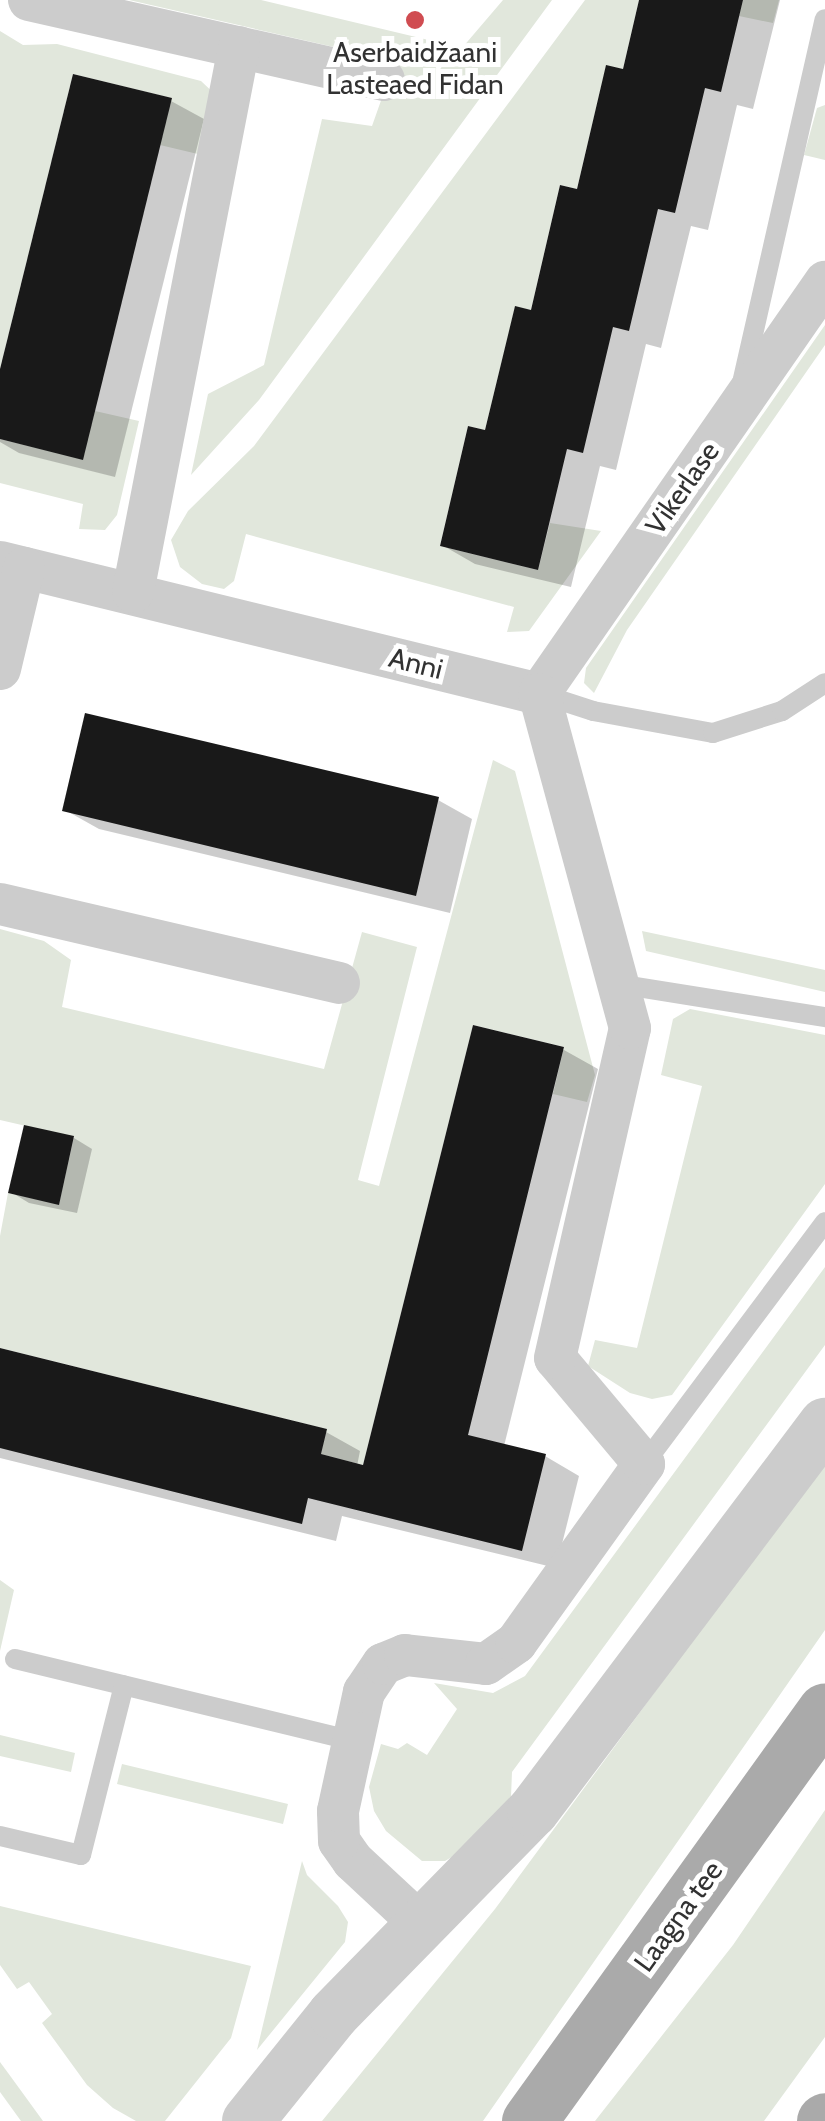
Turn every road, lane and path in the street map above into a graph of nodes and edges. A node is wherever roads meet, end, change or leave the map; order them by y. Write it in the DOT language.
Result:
graph roads {
  1 [pos="29,0"];
  2 [pos="825,19"];
  3 [pos="239,47"];
  4 [pos="384,80"];
  5 [pos="825,282"];
  6 [pos="735,412"];
  7 [pos="12,565"];
  8 [pos="133,592"];
  9 [pos="0,669"];
  10 [pos="825,683"];
  11 [pos="539,694"];
  12 [pos="0,904"];
  13 [pos="339,983"];
  14 [pos="618,984"];
  15 [pos="825,1018"];
  16 [pos="825,1222"];
  17 [pos="825,1424"];
  18 [pos="644,1464"];
  19 [pos="14,1659"];
  20 [pos="124,1684"];
  21 [pos="825,1710"];
  22 [pos="351,1740"];
  23 [pos="0,1836"];
  24 [pos="424,1927"];
  25 [pos="248,2121"];
  26 [pos="529,2121"];
  1 -- 3 [label="street"];
  2 -- 6 [label="lane"];
  3 -- 4 [label="street"];
  3 -- 8 [label="street"];
  5 -- 6 [label="street, Vikerlase"];
  6 -- 11 [label="street, Vikerlase"];
  7 -- 8 [label="street, Anni"];
  7 -- 9 [label="street"];
  8 -- 11 [label="street, Anni"];
  10 -- 11 [label="lane"];
  11 -- 14 [label="street"];
  12 -- 13 [label="street"];
  14 -- 15 [label="lane"];
  14 -- 18 [label="street"];
  16 -- 18 [label="lane"];
  17 -- 24 [label="street"];
  18 -- 22 [label="street"];
  19 -- 20 [label="lane"];
  20 -- 22 [label="lane"];
  20 -- 23 [label="lane"];
  21 -- 26 [label="main road, Laagna tee"];
  22 -- 24 [label="street"];
  24 -- 25 [label="street"];
}
